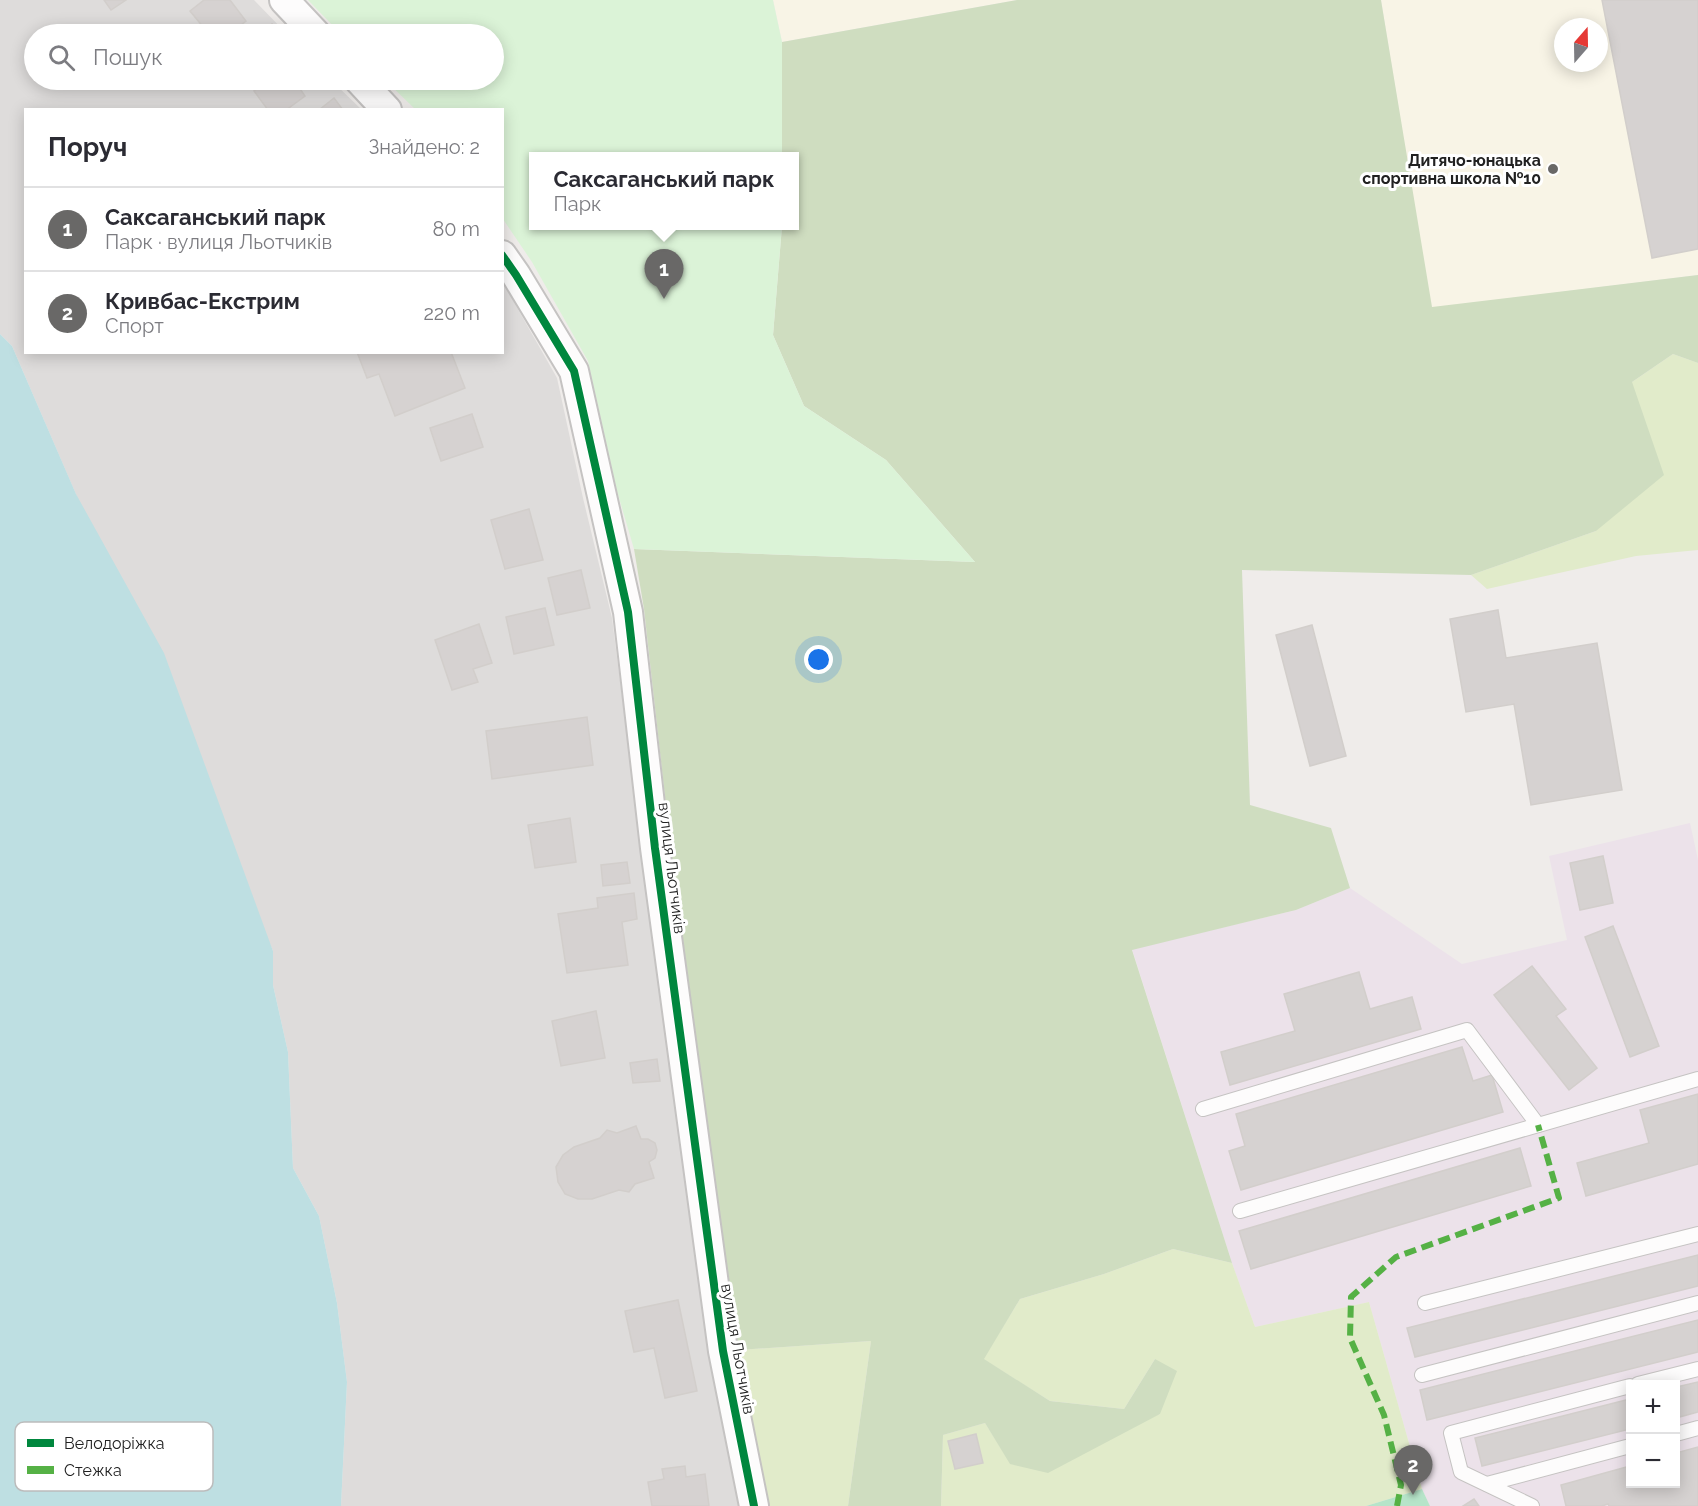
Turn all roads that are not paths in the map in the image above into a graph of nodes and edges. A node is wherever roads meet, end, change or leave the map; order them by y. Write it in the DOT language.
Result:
graph roads {
  1 [pos="284,0"];
  2 [pos="307,24"];
  3 [pos="368,90"];
  4 [pos="385,108"];
  5 [pos="504,258"];
  6 [pos="1698,1079"];
  7 [pos="1203,1109"];
  8 [pos="1538,1125"];
  9 [pos="1240,1211"];
  10 [pos="1698,1234"];
  11 [pos="1425,1303"];
  12 [pos="1698,1303"];
  13 [pos="1698,1369"];
  14 [pos="1422,1375"];
  15 [pos="1654,1380"];
  16 [pos="1626,1387"];
  17 [pos="1698,1428"];
  18 [pos="1680,1433"];
  19 [pos="1626,1447"];
  20 [pos="1487,1484"];
  21 [pos="754,1506"];
  22 [pos="1532,1506"];
  1 -- 2 [label="street"];
  3 -- 4 [label="street"];
  5 -- 21 [label="street, вулиця Льотчиків"];
  6 -- 8 [label="lane"];
  7 -- 8 [label="lane"];
  8 -- 9 [label="lane"];
  10 -- 11 [label="lane"];
  12 -- 14 [label="lane"];
  13 -- 15 [label="lane"];
  16 -- 20 [label="lane"];
  17 -- 18 [label="lane"];
  19 -- 20 [label="lane"];
  20 -- 22 [label="lane"];
}
